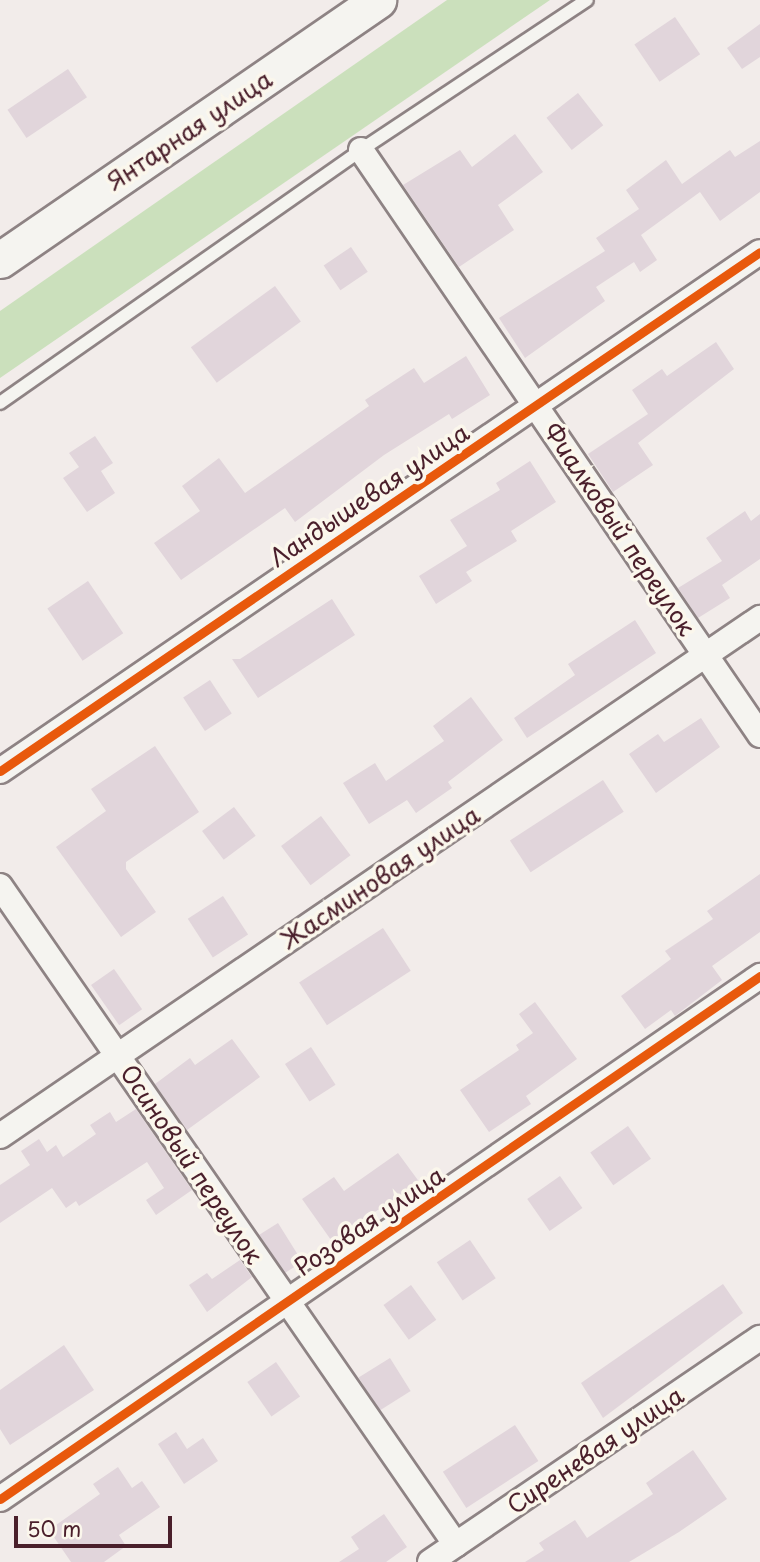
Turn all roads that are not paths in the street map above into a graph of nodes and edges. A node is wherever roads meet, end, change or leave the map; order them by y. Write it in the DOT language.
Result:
graph roads {
  1 [pos="378,0"];
  2 [pos="587,0"];
  3 [pos="361,150"];
  4 [pos="760,252"];
  5 [pos="0,260"];
  6 [pos="0,403"];
  7 [pos="537,404"];
  8 [pos="760,618"];
  9 [pos="705,655"];
  10 [pos="760,735"];
  11 [pos="0,771"];
  12 [pos="0,886"];
  13 [pos="760,976"];
  14 [pos="118,1056"];
  15 [pos="0,1136"];
  16 [pos="285,1301"];
  17 [pos="760,1338"];
  18 [pos="0,1499"];
  19 [pos="456,1545"];
  20 [pos="430,1562"];
  1 -- 5 [label="street, Янтарная улица"];
  2 -- 3 [label="lane"];
  3 -- 6 [label="lane"];
  3 -- 7 [label="street, Фиалковый переулок"];
  4 -- 7 [label="street, Ландышевая улица"];
  7 -- 9 [label="street, Фиалковый переулок"];
  7 -- 11 [label="street, Ландышевая улица"];
  8 -- 9 [label="street, Жасминовая улица"];
  9 -- 10 [label="street, Фиалковый переулок"];
  9 -- 14 [label="street, Жасминовая улица"];
  12 -- 14 [label="street, Осиновый переулок"];
  13 -- 16 [label="street, Розовая улица"];
  14 -- 15 [label="street, Жасминовая улица"];
  14 -- 16 [label="street, Осиновый переулок"];
  16 -- 18 [label="street, Розовая улица"];
  16 -- 19 [label="street, Осиновый переулок"];
  17 -- 19 [label="street, Сиреневая улица"];
  19 -- 20 [label="street, Сиреневая улица"];
}
